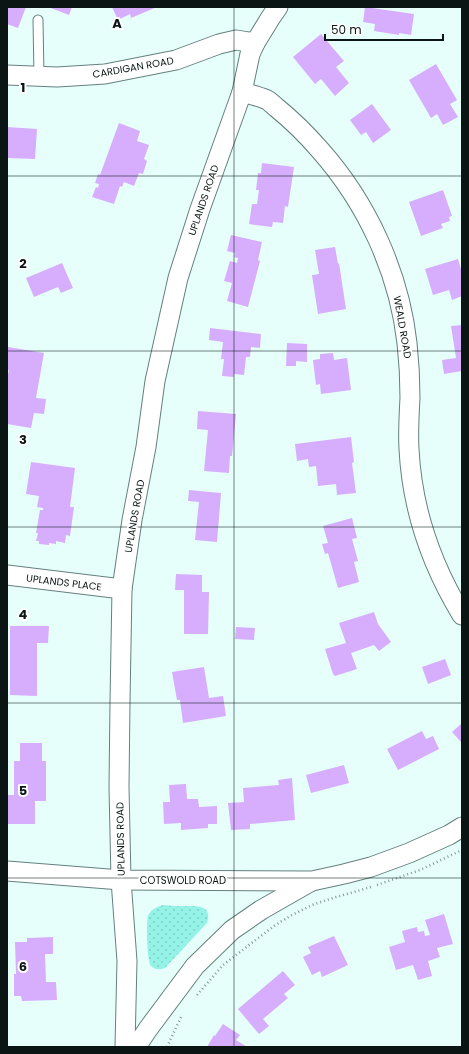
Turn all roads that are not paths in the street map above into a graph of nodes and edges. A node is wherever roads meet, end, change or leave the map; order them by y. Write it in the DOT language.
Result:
graph roads {
  1 [pos="278,7"];
  2 [pos="38,20"];
  3 [pos="255,43"];
  4 [pos="7,75"];
  5 [pos="39,76"];
  6 [pos="242,92"];
  7 [pos="7,575"];
  8 [pos="122,589"];
  9 [pos="462,615"];
  10 [pos="462,827"];
  11 [pos="7,871"];
  12 [pos="121,880"];
  13 [pos="312,881"];
  14 [pos="125,1047"];
  15 [pos="136,1047"];
  1 -- 3 [label="street, UPLANDS ROAD"];
  2 -- 5 [label="lane"];
  3 -- 5 [label="street, CARDIGAN ROAD"];
  3 -- 6 [label="street, UPLANDS ROAD"];
  4 -- 5 [label="street, CARDIGAN ROAD"];
  6 -- 8 [label="street, UPLANDS ROAD"];
  6 -- 9 [label="street, WEALD ROAD"];
  7 -- 8 [label="street, UPLANDS PLACE"];
  8 -- 12 [label="street, UPLANDS ROAD"];
  10 -- 13 [label="street, COTSWOLD ROAD"];
  11 -- 12 [label="street, COTSWOLD ROAD"];
  12 -- 13 [label="street, COTSWOLD ROAD"];
  12 -- 14 [label="street, UPLANDS ROAD"];
  13 -- 15 [label="street, COTSWOLD ROAD"];
}
